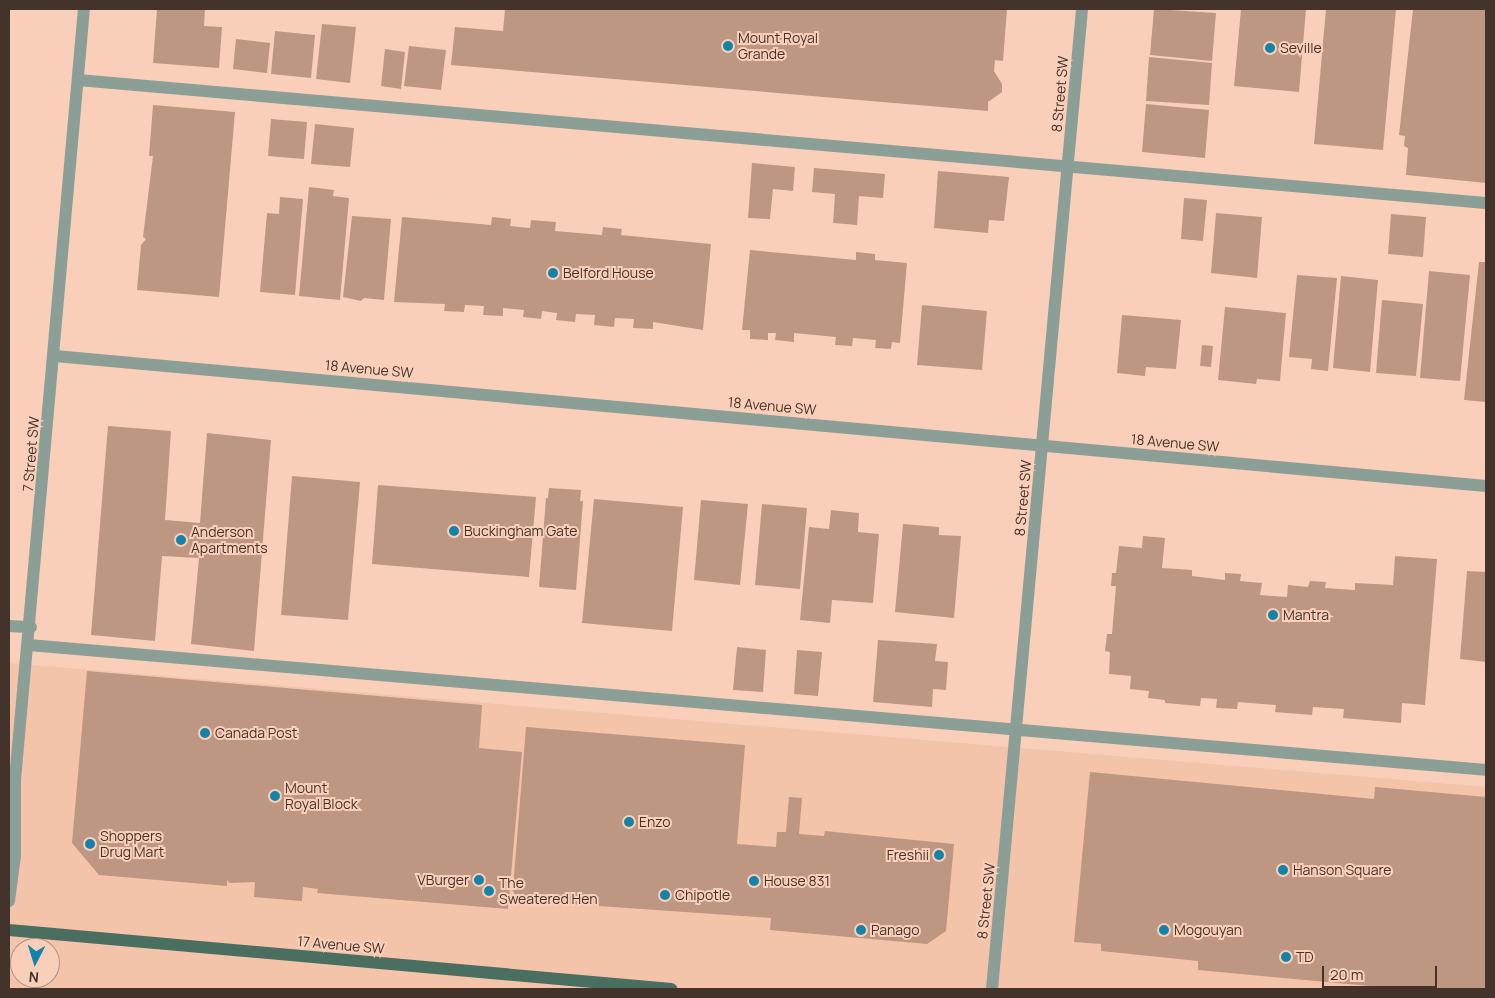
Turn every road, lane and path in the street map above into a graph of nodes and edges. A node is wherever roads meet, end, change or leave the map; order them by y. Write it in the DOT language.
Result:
graph roads {
  1 [pos="84,9"];
  2 [pos="1082,9"];
  3 [pos="78,80"];
  4 [pos="1068,166"];
  5 [pos="1486,203"];
  6 [pos="55,356"];
  7 [pos="1043,445"];
  8 [pos="1486,486"];
  9 [pos="9,626"];
  10 [pos="31,628"];
  11 [pos="29,645"];
  12 [pos="1018,729"];
  13 [pos="1486,770"];
  14 [pos="9,901"];
  15 [pos="9,930"];
  16 [pos="671,989"];
  17 [pos="992,989"];
  1 -- 3 [label="street, 7 Street SW"];
  2 -- 4 [label="street, 8 Street SW"];
  3 -- 4 [label="street"];
  3 -- 6 [label="street, 7 Street SW"];
  4 -- 5 [label="street"];
  4 -- 7 [label="street, 8 Street SW"];
  6 -- 7 [label="street, 18 Avenue SW"];
  6 -- 10 [label="street, 7 Street SW"];
  7 -- 8 [label="street, 18 Avenue SW"];
  7 -- 12 [label="street, 8 Street SW"];
  9 -- 10 [label="street"];
  10 -- 11 [label="street, 7 Street SW"];
  11 -- 12 [label="street"];
  11 -- 14 [label="street, 7 Street SW"];
  12 -- 13 [label="street"];
  12 -- 17 [label="street, 8 Street SW"];
  15 -- 16 [label="main road, 17 Avenue SW"];
}
